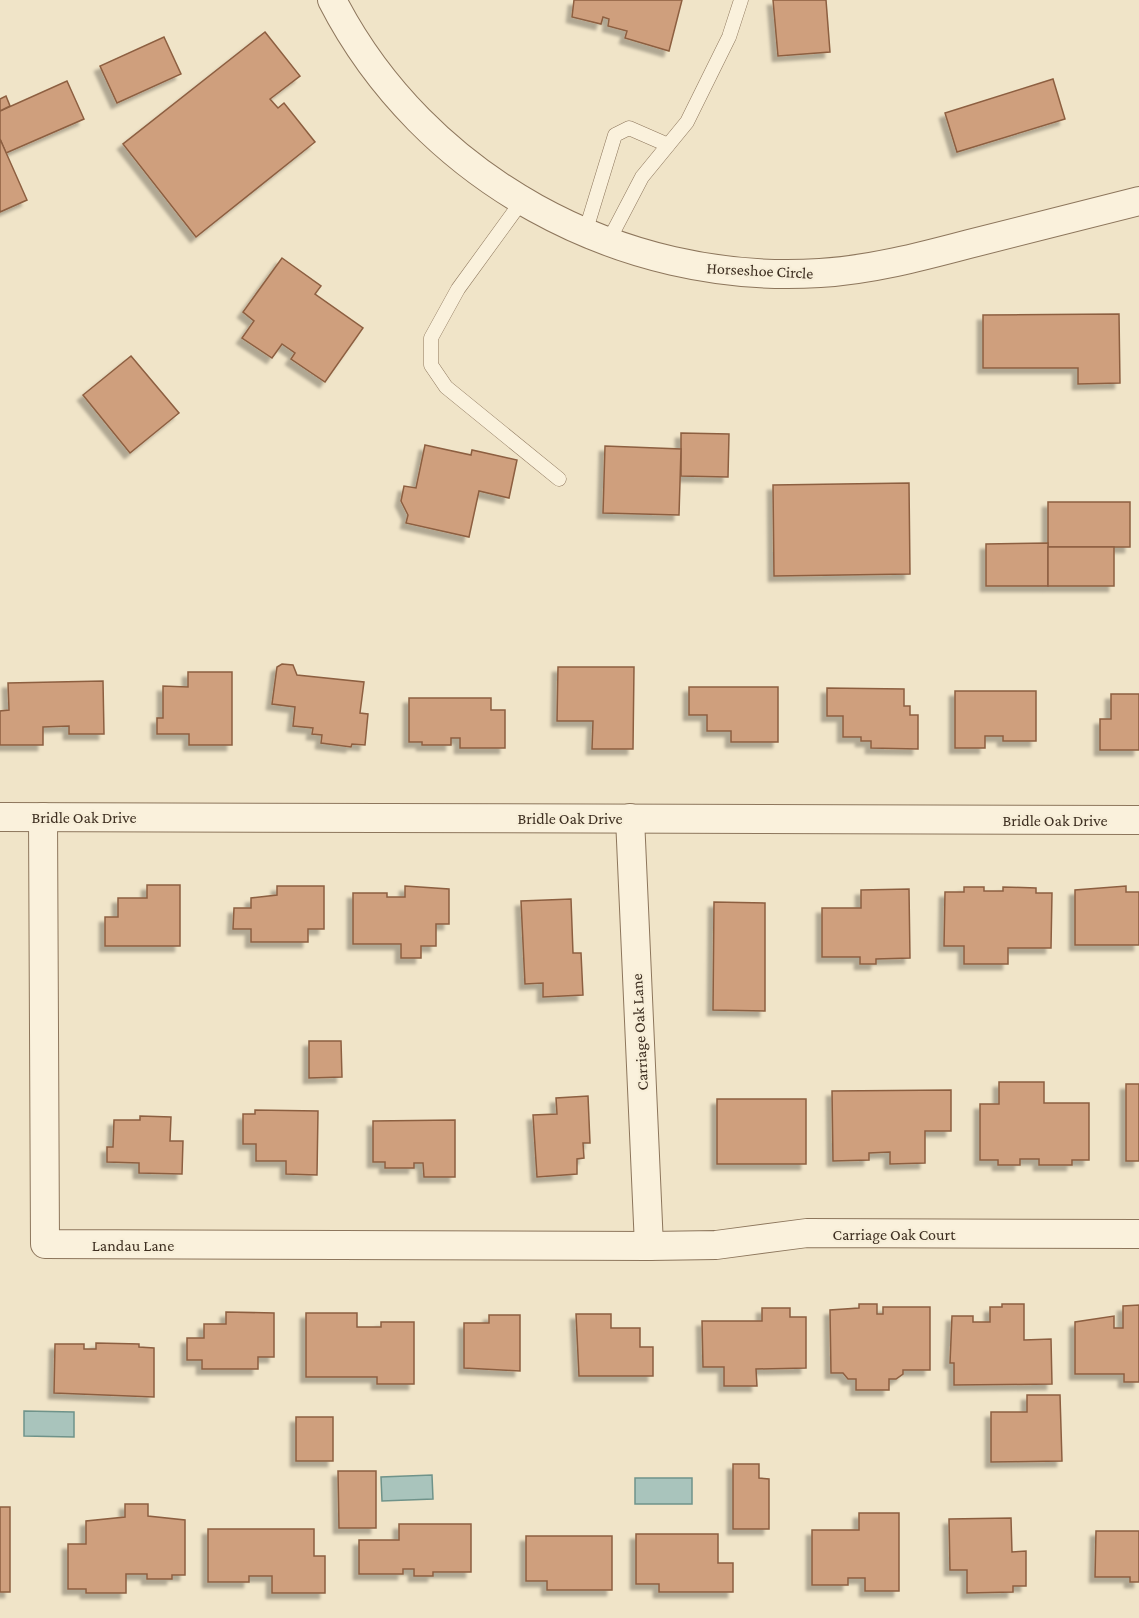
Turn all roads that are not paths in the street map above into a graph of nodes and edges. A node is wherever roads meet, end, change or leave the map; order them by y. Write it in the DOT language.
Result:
graph roads {
  1 [pos="332,0"];
  2 [pos="741,0"];
  3 [pos="669,145"];
  4 [pos="522,201"];
  5 [pos="1139,201"];
  6 [pos="596,238"];
  7 [pos="560,480"];
  8 [pos="0,817"];
  9 [pos="44,817"];
  10 [pos="630,818"];
  11 [pos="1139,820"];
  12 [pos="1139,1234"];
  13 [pos="649,1246"];
  1 -- 4 [label="street, Horseshoe Circle"];
  2 -- 3 [label="lane"];
  3 -- 6 [label="lane"];
  3 -- 6 [label="lane"];
  4 -- 6 [label="street, Horseshoe Circle"];
  4 -- 7 [label="lane"];
  5 -- 6 [label="street, Horseshoe Circle"];
  8 -- 9 [label="street, Bridle Oak Drive"];
  9 -- 10 [label="street, Bridle Oak Drive"];
  9 -- 13 [label="street, Landau Lane"];
  10 -- 11 [label="street, Bridle Oak Drive"];
  10 -- 13 [label="street, Carriage Oak Lane"];
  12 -- 13 [label="street, Carriage Oak Court"];
}
